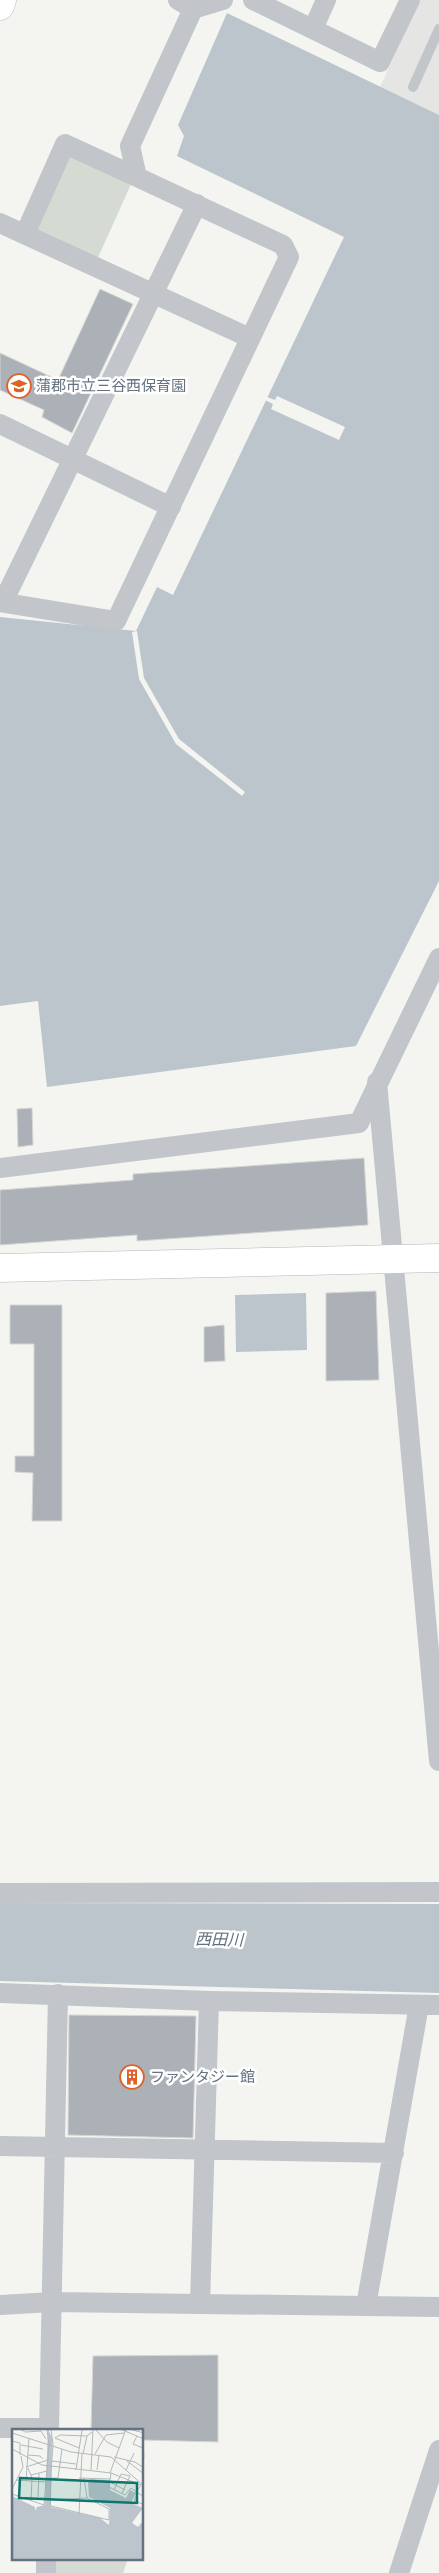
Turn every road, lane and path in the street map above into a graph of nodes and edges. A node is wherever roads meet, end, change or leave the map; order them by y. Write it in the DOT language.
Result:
graph roads {
  1 [pos="2,0"];
  2 [pos="223,0"];
  3 [pos="253,0"];
  4 [pos="326,0"];
  5 [pos="410,0"];
  6 [pos="186,5"];
  7 [pos="0,6"];
  8 [pos="313,29"];
  9 [pos="439,29"];
  10 [pos="413,87"];
  11 [pos="137,177"];
  12 [pos="197,204"];
  13 [pos="0,223"];
  14 [pos="25,234"];
  15 [pos="154,292"];
  16 [pos="250,338"];
  17 [pos="0,424"];
  18 [pos="72,457"];
  19 [pos="171,507"];
  20 [pos="2,602"];
  21 [pos="439,958"];
  22 [pos="377,1082"];
  23 [pos="0,1168"];
  24 [pos="439,1258"];
  25 [pos="393,1259"];
  26 [pos="0,1268"];
  27 [pos="439,1761"];
  28 [pos="0,1892"];
  29 [pos="439,1892"];
  30 [pos="0,1993"];
  31 [pos="58,1994"];
  32 [pos="209,2001"];
  33 [pos="419,2004"];
  34 [pos="439,2005"];
  35 [pos="0,2146"];
  36 [pos="56,2146"];
  37 [pos="206,2148"];
  38 [pos="394,2153"];
  39 [pos="53,2302"];
  40 [pos="200,2304"];
  41 [pos="0,2305"];
  42 [pos="366,2306"];
  43 [pos="439,2307"];
  44 [pos="0,2428"];
  45 [pos="49,2429"];
  46 [pos="439,2450"];
  47 [pos="46,2560"];
  48 [pos="46,2573"];
  49 [pos="399,2573"];
  1 -- 7 [label="street"];
  2 -- 6 [label="street"];
  3 -- 8 [label="street"];
  4 -- 8 [label="street"];
  5 -- 8 [label="street"];
  6 -- 11 [label="street"];
  9 -- 10 [label="lane"];
  11 -- 12 [label="street"];
  11 -- 14 [label="street"];
  12 -- 15 [label="street"];
  12 -- 16 [label="street"];
  13 -- 14 [label="street"];
  14 -- 15 [label="street"];
  15 -- 16 [label="street"];
  15 -- 18 [label="street"];
  16 -- 19 [label="street"];
  17 -- 18 [label="street"];
  18 -- 19 [label="street"];
  18 -- 20 [label="street"];
  19 -- 20 [label="street"];
  21 -- 22 [label="street"];
  22 -- 23 [label="street"];
  22 -- 25 [label="street"];
  24 -- 25 [label="street"];
  25 -- 26 [label="street"];
  25 -- 27 [label="street"];
  28 -- 29 [label="street"];
  30 -- 31 [label="street"];
  31 -- 32 [label="street"];
  31 -- 36 [label="street"];
  32 -- 33 [label="street"];
  32 -- 37 [label="street"];
  33 -- 34 [label="street"];
  33 -- 38 [label="street"];
  35 -- 36 [label="street"];
  36 -- 37 [label="street"];
  36 -- 39 [label="street"];
  37 -- 38 [label="street"];
  37 -- 40 [label="street"];
  38 -- 42 [label="street"];
  39 -- 40 [label="street"];
  39 -- 41 [label="street"];
  39 -- 45 [label="street"];
  40 -- 42 [label="street"];
  42 -- 43 [label="street"];
  44 -- 45 [label="street"];
  46 -- 49 [label="street"];
  47 -- 48 [label="street"];
}
